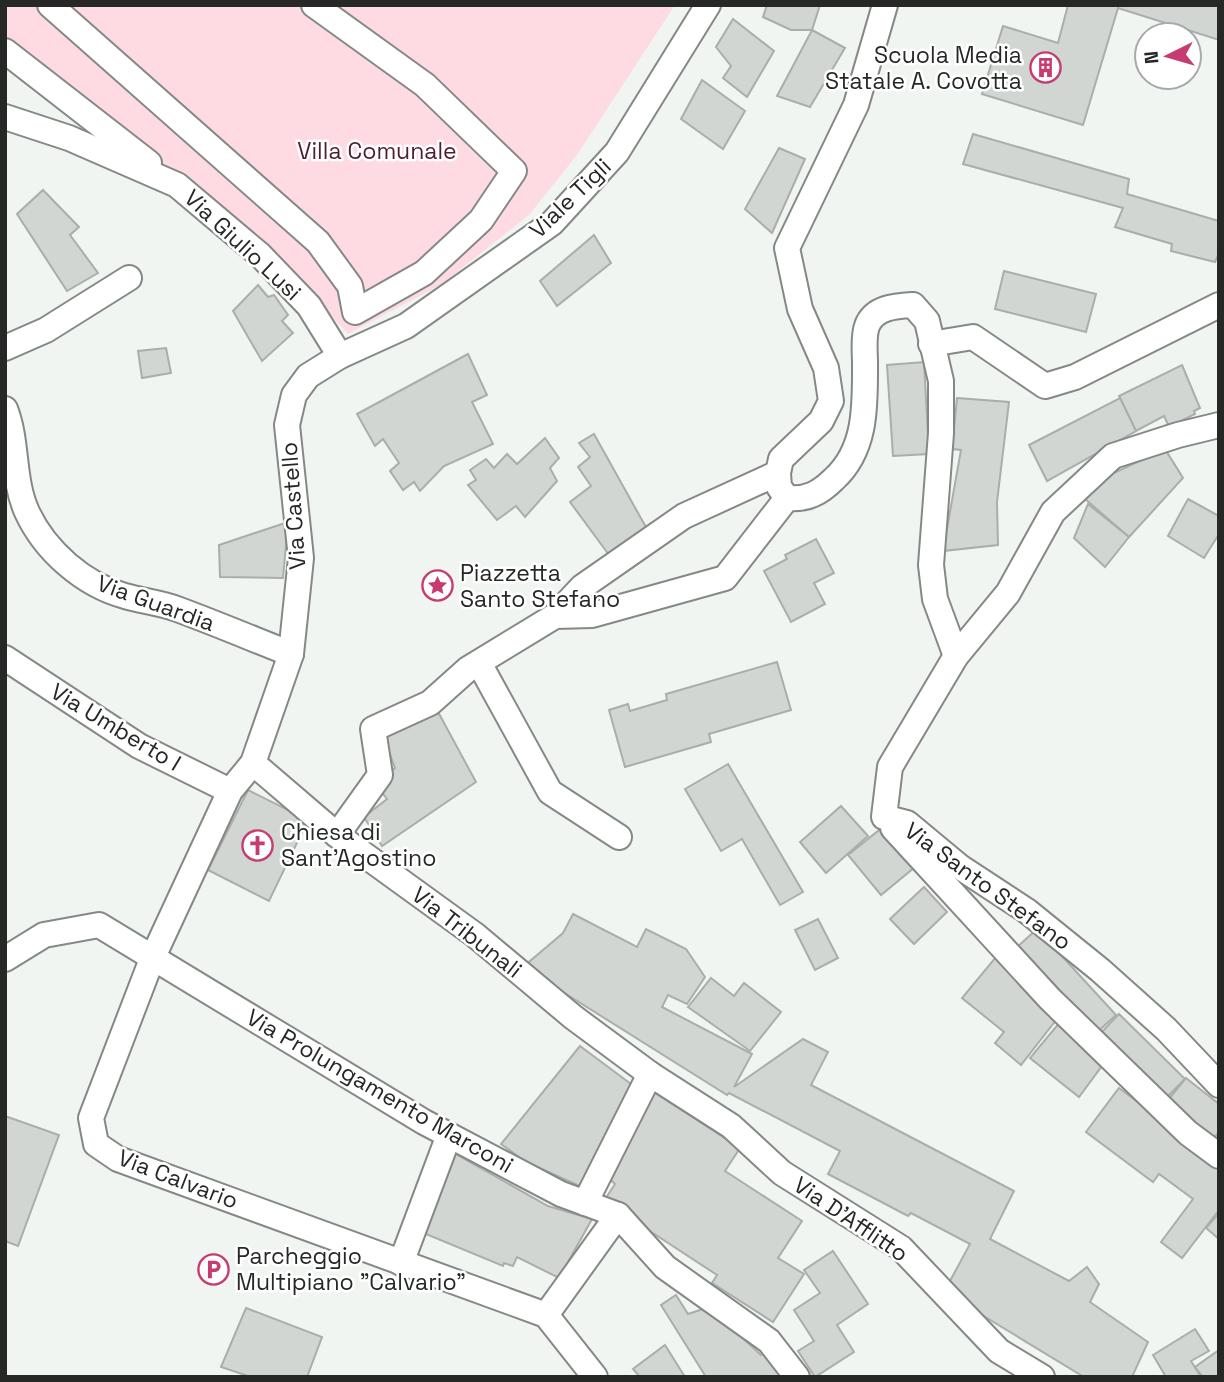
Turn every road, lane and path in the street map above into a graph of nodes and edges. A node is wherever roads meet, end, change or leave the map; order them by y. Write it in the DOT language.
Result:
graph roads {
  1 [pos="50,5"];
  2 [pos="314,5"];
  3 [pos="708,5"];
  4 [pos="885,5"];
  5 [pos="5,51"];
  6 [pos="5,117"];
  7 [pos="177,185"];
  8 [pos="129,278"];
  9 [pos="1219,304"];
  10 [pos="931,344"];
  11 [pos="5,348"];
  12 [pos="341,356"];
  13 [pos="5,409"];
  14 [pos="1219,425"];
  15 [pos="778,473"];
  16 [pos="787,498"];
  17 [pos="555,616"];
  18 [pos="291,654"];
  19 [pos="956,656"];
  20 [pos="5,658"];
  21 [pos="479,663"];
  22 [pos="253,763"];
  23 [pos="230,791"];
  24 [pos="884,817"];
  25 [pos="337,835"];
  26 [pos="619,838"];
  27 [pos="5,959"];
  28 [pos="152,959"];
  29 [pos="650,1074"];
  30 [pos="1219,1085"];
  31 [pos="449,1135"];
  32 [pos="1219,1156"];
  33 [pos="585,1203"];
  34 [pos="618,1215"];
  35 [pos="401,1262"];
  36 [pos="546,1315"];
  37 [pos="595,1377"];
  38 [pos="797,1377"];
  39 [pos="1042,1377"];
  1 -- 2 [label="street"];
  3 -- 12 [label="street, Viale Tigli"];
  4 -- 15 [label="street"];
  5 -- 7 [label="street"];
  6 -- 7 [label="street, Via Giulio Lusi"];
  7 -- 12 [label="street, Via Giulio Lusi"];
  8 -- 11 [label="street"];
  9 -- 10 [label="street"];
  10 -- 16 [label="street"];
  10 -- 19 [label="street"];
  12 -- 18 [label="street, Via Castello"];
  13 -- 18 [label="street, Via Guardia"];
  14 -- 19 [label="street, Via Santo Stefano"];
  15 -- 16 [label="street"];
  15 -- 17 [label="street"];
  16 -- 17 [label="street"];
  17 -- 21 [label="street"];
  18 -- 22 [label="street, Via Castello"];
  19 -- 24 [label="street, Via Santo Stefano"];
  20 -- 23 [label="street, Via Umberto I"];
  21 -- 25 [label="street"];
  21 -- 26 [label="street"];
  22 -- 23 [label="street, Via Castello"];
  22 -- 25 [label="street, Via Tribunali"];
  23 -- 28 [label="street, Via Calvario"];
  24 -- 30 [label="street, Via Santo Stefano"];
  24 -- 32 [label="street"];
  25 -- 29 [label="street, Via Tribunali"];
  27 -- 28 [label="street, Via Prolungamento Marconi"];
  28 -- 31 [label="street, Via Prolungamento Marconi"];
  28 -- 35 [label="street, Via Calvario"];
  29 -- 33 [label="street"];
  29 -- 39 [label="street, Via D'Afflitto"];
  31 -- 33 [label="street, Via Prolungamento Marconi"];
  31 -- 35 [label="street"];
  33 -- 34 [label="street, Via Prolungamento Marconi"];
  34 -- 36 [label="street"];
  34 -- 38 [label="street, Via Prolungamento Marconi"];
  35 -- 36 [label="street, Via Calvario"];
  36 -- 37 [label="street"];
}
